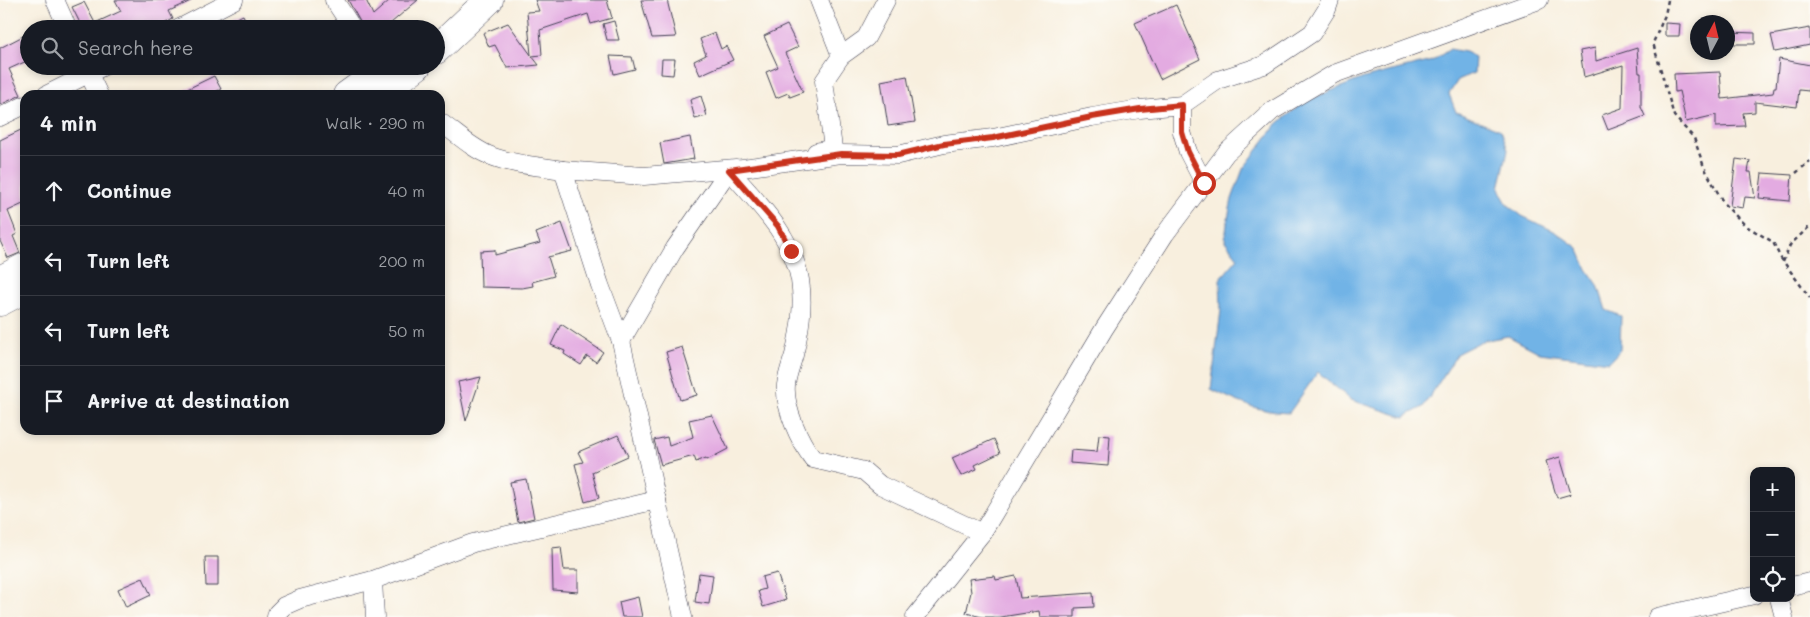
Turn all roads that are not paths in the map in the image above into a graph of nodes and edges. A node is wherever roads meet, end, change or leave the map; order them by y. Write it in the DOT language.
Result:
graph roads {
  1 [pos="55,0"];
  2 [pos="234,0"];
  3 [pos="334,0"];
  4 [pos="464,0"];
  5 [pos="489,0"];
  6 [pos="819,0"];
  7 [pos="886,0"];
  8 [pos="1330,0"];
  9 [pos="1536,1"];
  10 [pos="64,20"];
  11 [pos="195,20"];
  12 [pos="347,20"];
  13 [pos="443,20"];
  14 [pos="445,42"];
  15 [pos="841,56"];
  16 [pos="82,75"];
  17 [pos="94,75"];
  18 [pos="388,79"];
  19 [pos="55,90"];
  20 [pos="98,90"];
  21 [pos="360,90"];
  22 [pos="1182,105"];
  23 [pos="20,107"];
  24 [pos="0,117"];
  25 [pos="445,126"];
  26 [pos="563,170"];
  27 [pos="729,170"];
  28 [pos="1204,183"];
  29 [pos="20,270"];
  30 [pos="0,280"];
  31 [pos="20,292"];
  32 [pos="0,302"];
  33 [pos="621,341"];
  34 [pos="657,500"];
  35 [pos="982,533"];
  36 [pos="373,580"];
  37 [pos="1810,582"];
  38 [pos="1795,585"];
  39 [pos="1750,595"];
  40 [pos="1781,602"];
  41 [pos="276,617"];
  42 [pos="375,617"];
  43 [pos="683,617"];
  44 [pos="915,617"];
  45 [pos="1657,617"];
  46 [pos="1784,617"];
  1 -- 10 [label="street"];
  2 -- 11 [label="street"];
  3 -- 12 [label="street"];
  4 -- 13 [label="main road"];
  5 -- 14 [label="main road"];
  6 -- 15 [label="street"];
  7 -- 15 [label="street"];
  8 -- 22 [label="street"];
  9 -- 28 [label="street"];
  15 -- 27 [label="street"];
  16 -- 19 [label="street"];
  17 -- 20 [label="street"];
  18 -- 21 [label="main road"];
  22 -- 27 [label="street"];
  22 -- 28 [label="street"];
  23 -- 24 [label="street"];
  25 -- 26 [label="street"];
  26 -- 27 [label="street"];
  26 -- 33 [label="street"];
  27 -- 33 [label="street"];
  27 -- 35 [label="street"];
  28 -- 35 [label="street"];
  29 -- 30 [label="main road"];
  31 -- 32 [label="main road"];
  33 -- 34 [label="street"];
  34 -- 36 [label="street"];
  34 -- 43 [label="street"];
  35 -- 44 [label="street"];
  36 -- 41 [label="street"];
  36 -- 42 [label="street"];
  37 -- 38 [label="street"];
  39 -- 45 [label="street"];
  40 -- 46 [label="street"];
}
